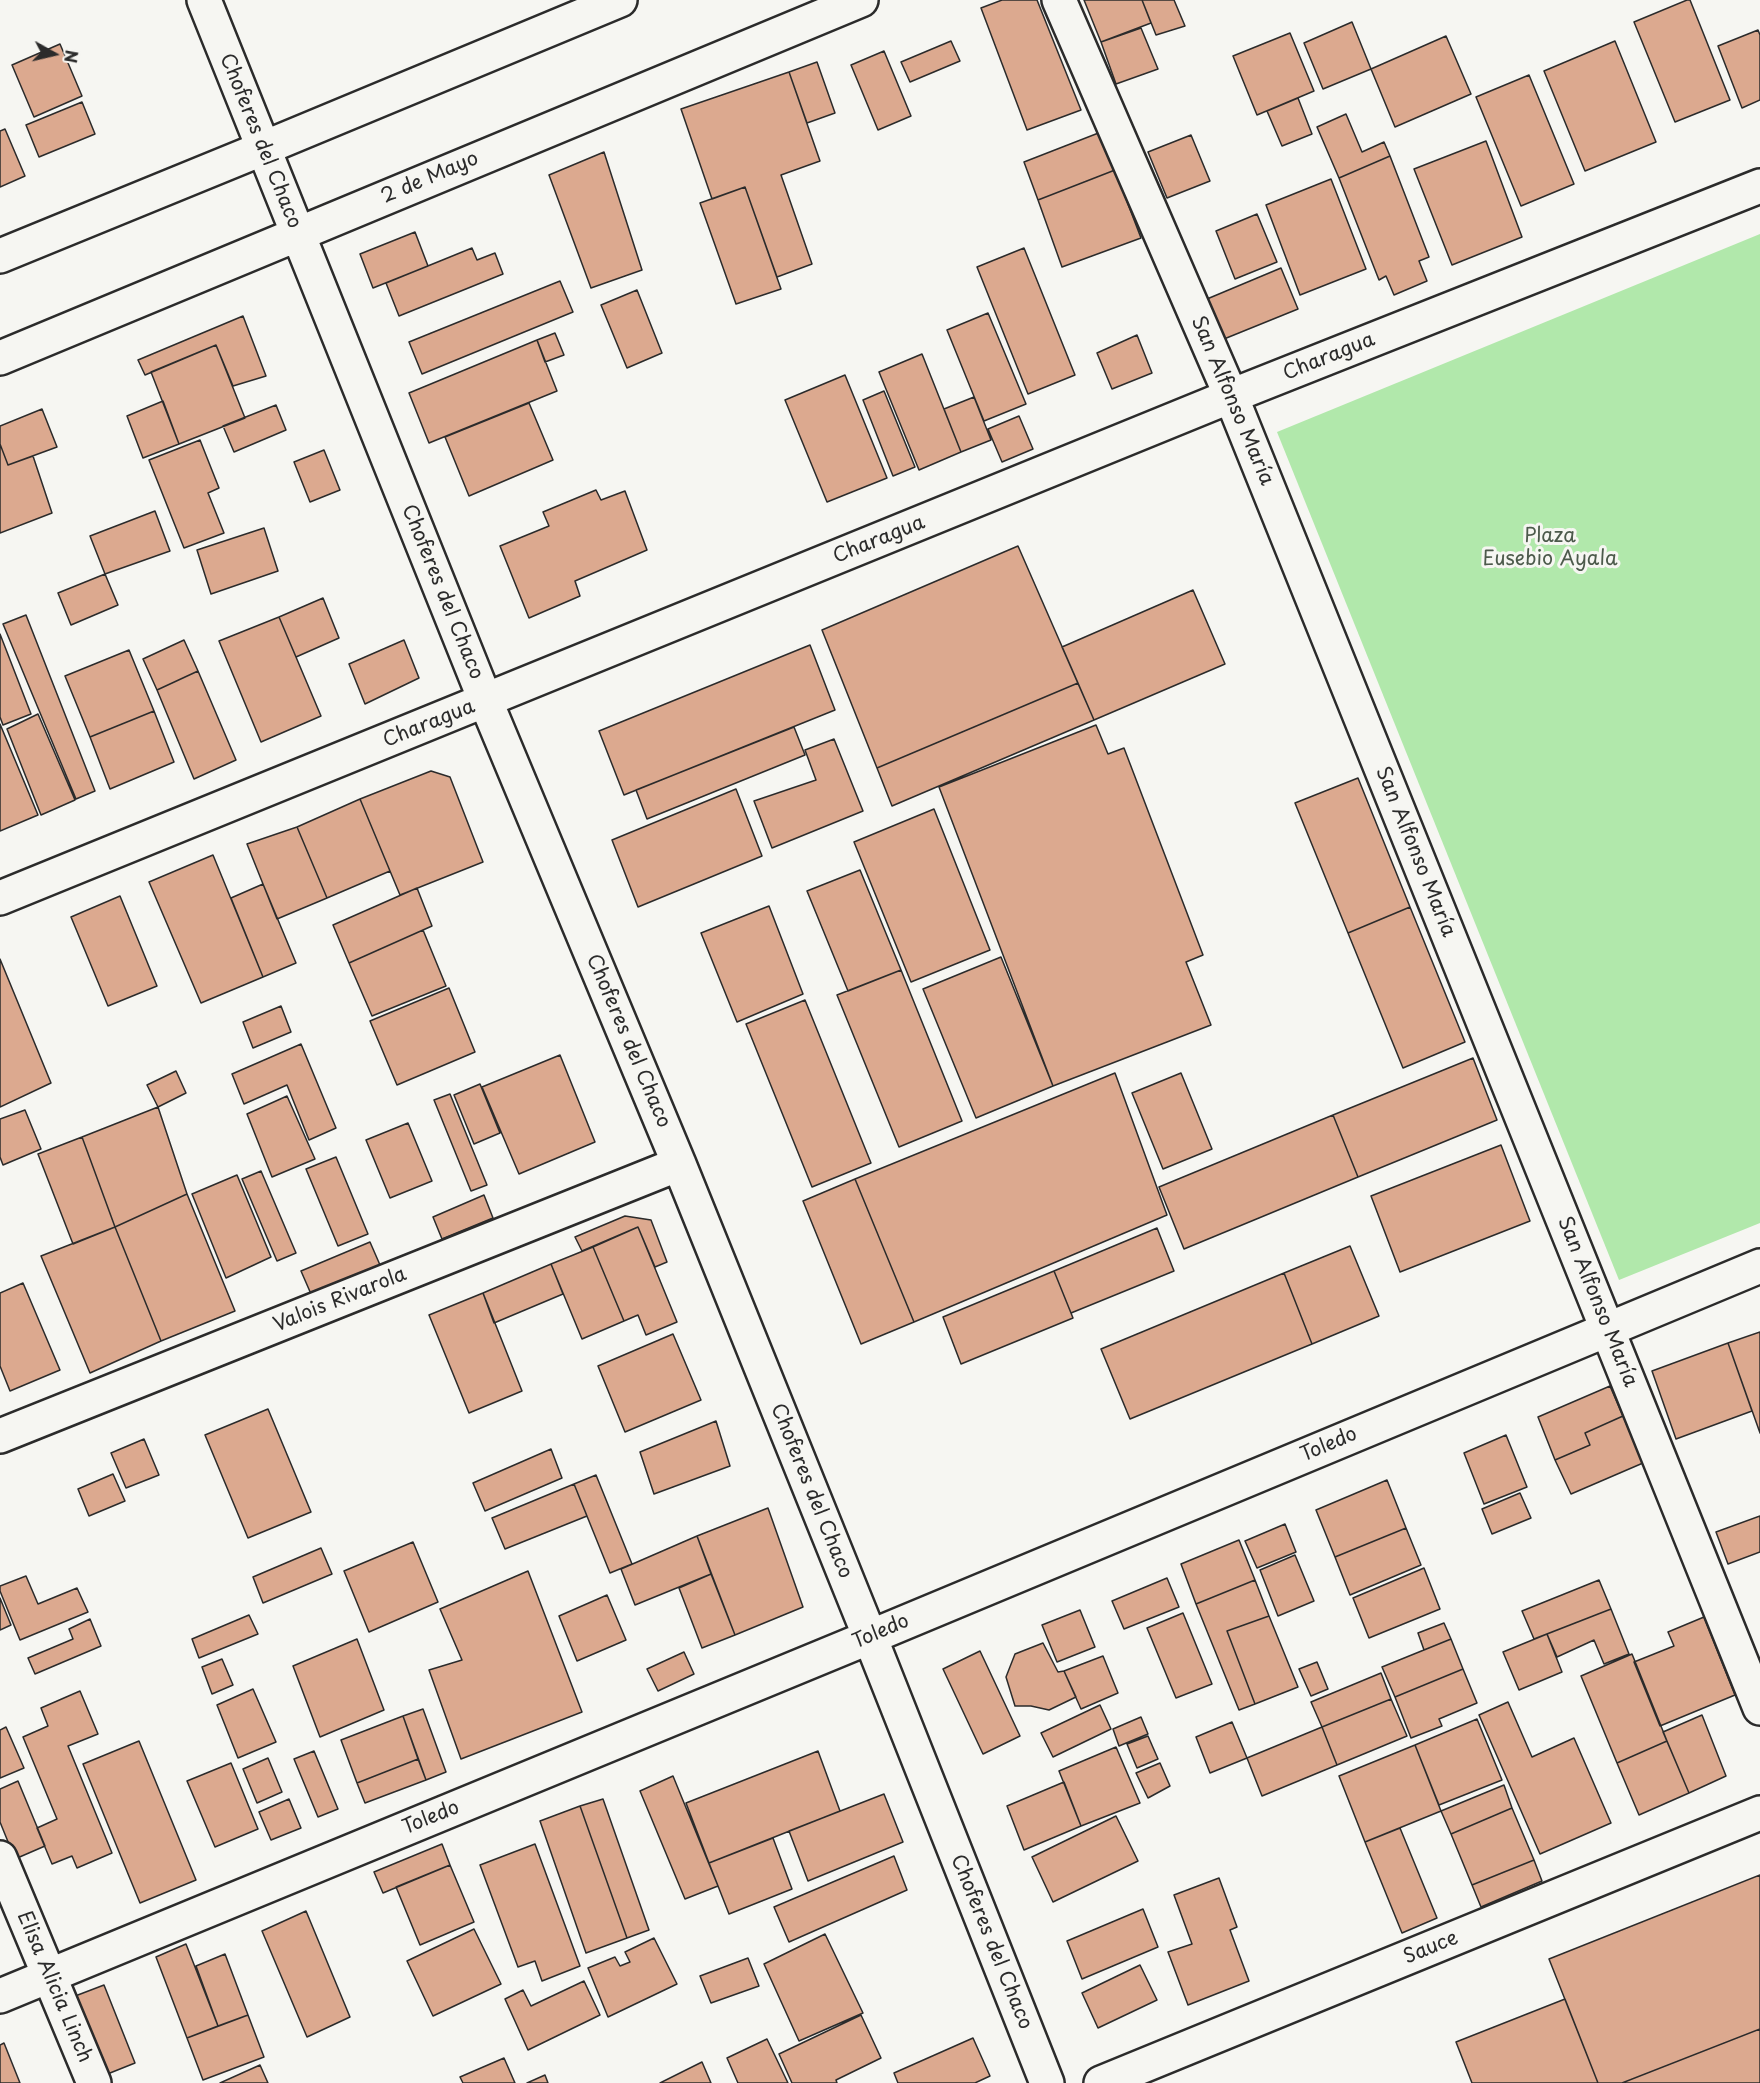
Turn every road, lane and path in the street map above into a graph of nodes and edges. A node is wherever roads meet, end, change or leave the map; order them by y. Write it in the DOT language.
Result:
graph roads {
  1 [pos="204,0"];
  2 [pos="620,0"];
  3 [pos="861,0"];
  4 [pos="1059,0"];
  5 [pos="799,12"];
  6 [pos="264,148"];
  7 [pos="1760,186"];
  8 [pos="297,233"];
  9 [pos="0,256"];
  10 [pos="0,358"];
  11 [pos="1231,396"];
  12 [pos="486,702"];
  13 [pos="0,898"];
  14 [pos="680,1164"];
  15 [pos="1760,1266"];
  16 [pos="1608,1329"];
  17 [pos="0,1436"];
  18 [pos="870,1637"];
  19 [pos="1760,1708"];
  20 [pos="1760,1813"];
  21 [pos="0,1858"];
  22 [pos="49,1975"];
  23 [pos="0,1996"];
  24 [pos="94,2083"];
  25 [pos="1047,2083"];
  26 [pos="1101,2083"];
  1 -- 6 [label="street, Choferes del Chaco"];
  2 -- 6 [label="street"];
  3 -- 5 [label="street, 2 de Mayo"];
  4 -- 11 [label="street, San Alfonso María"];
  5 -- 8 [label="street, 2 de Mayo"];
  6 -- 8 [label="street, Choferes del Chaco"];
  6 -- 9 [label="street"];
  7 -- 11 [label="street, Charagua"];
  8 -- 10 [label="street, 2 de Mayo"];
  8 -- 12 [label="street, Choferes del Chaco"];
  11 -- 12 [label="street, Charagua"];
  11 -- 16 [label="street, San Alfonso María"];
  12 -- 13 [label="street, Charagua"];
  12 -- 14 [label="street, Choferes del Chaco"];
  14 -- 17 [label="street, Valois Rivarola"];
  14 -- 18 [label="street, Choferes del Chaco"];
  15 -- 16 [label="street, Toledo"];
  16 -- 18 [label="street, Toledo"];
  16 -- 19 [label="street, San Alfonso María"];
  18 -- 22 [label="street, Toledo"];
  18 -- 25 [label="street, Choferes del Chaco"];
  20 -- 26 [label="street, Sauce"];
  21 -- 22 [label="street, Elisa Alicia Linch"];
  22 -- 23 [label="street, Toledo"];
  22 -- 24 [label="street, Elisa Alicia Linch"];
}
